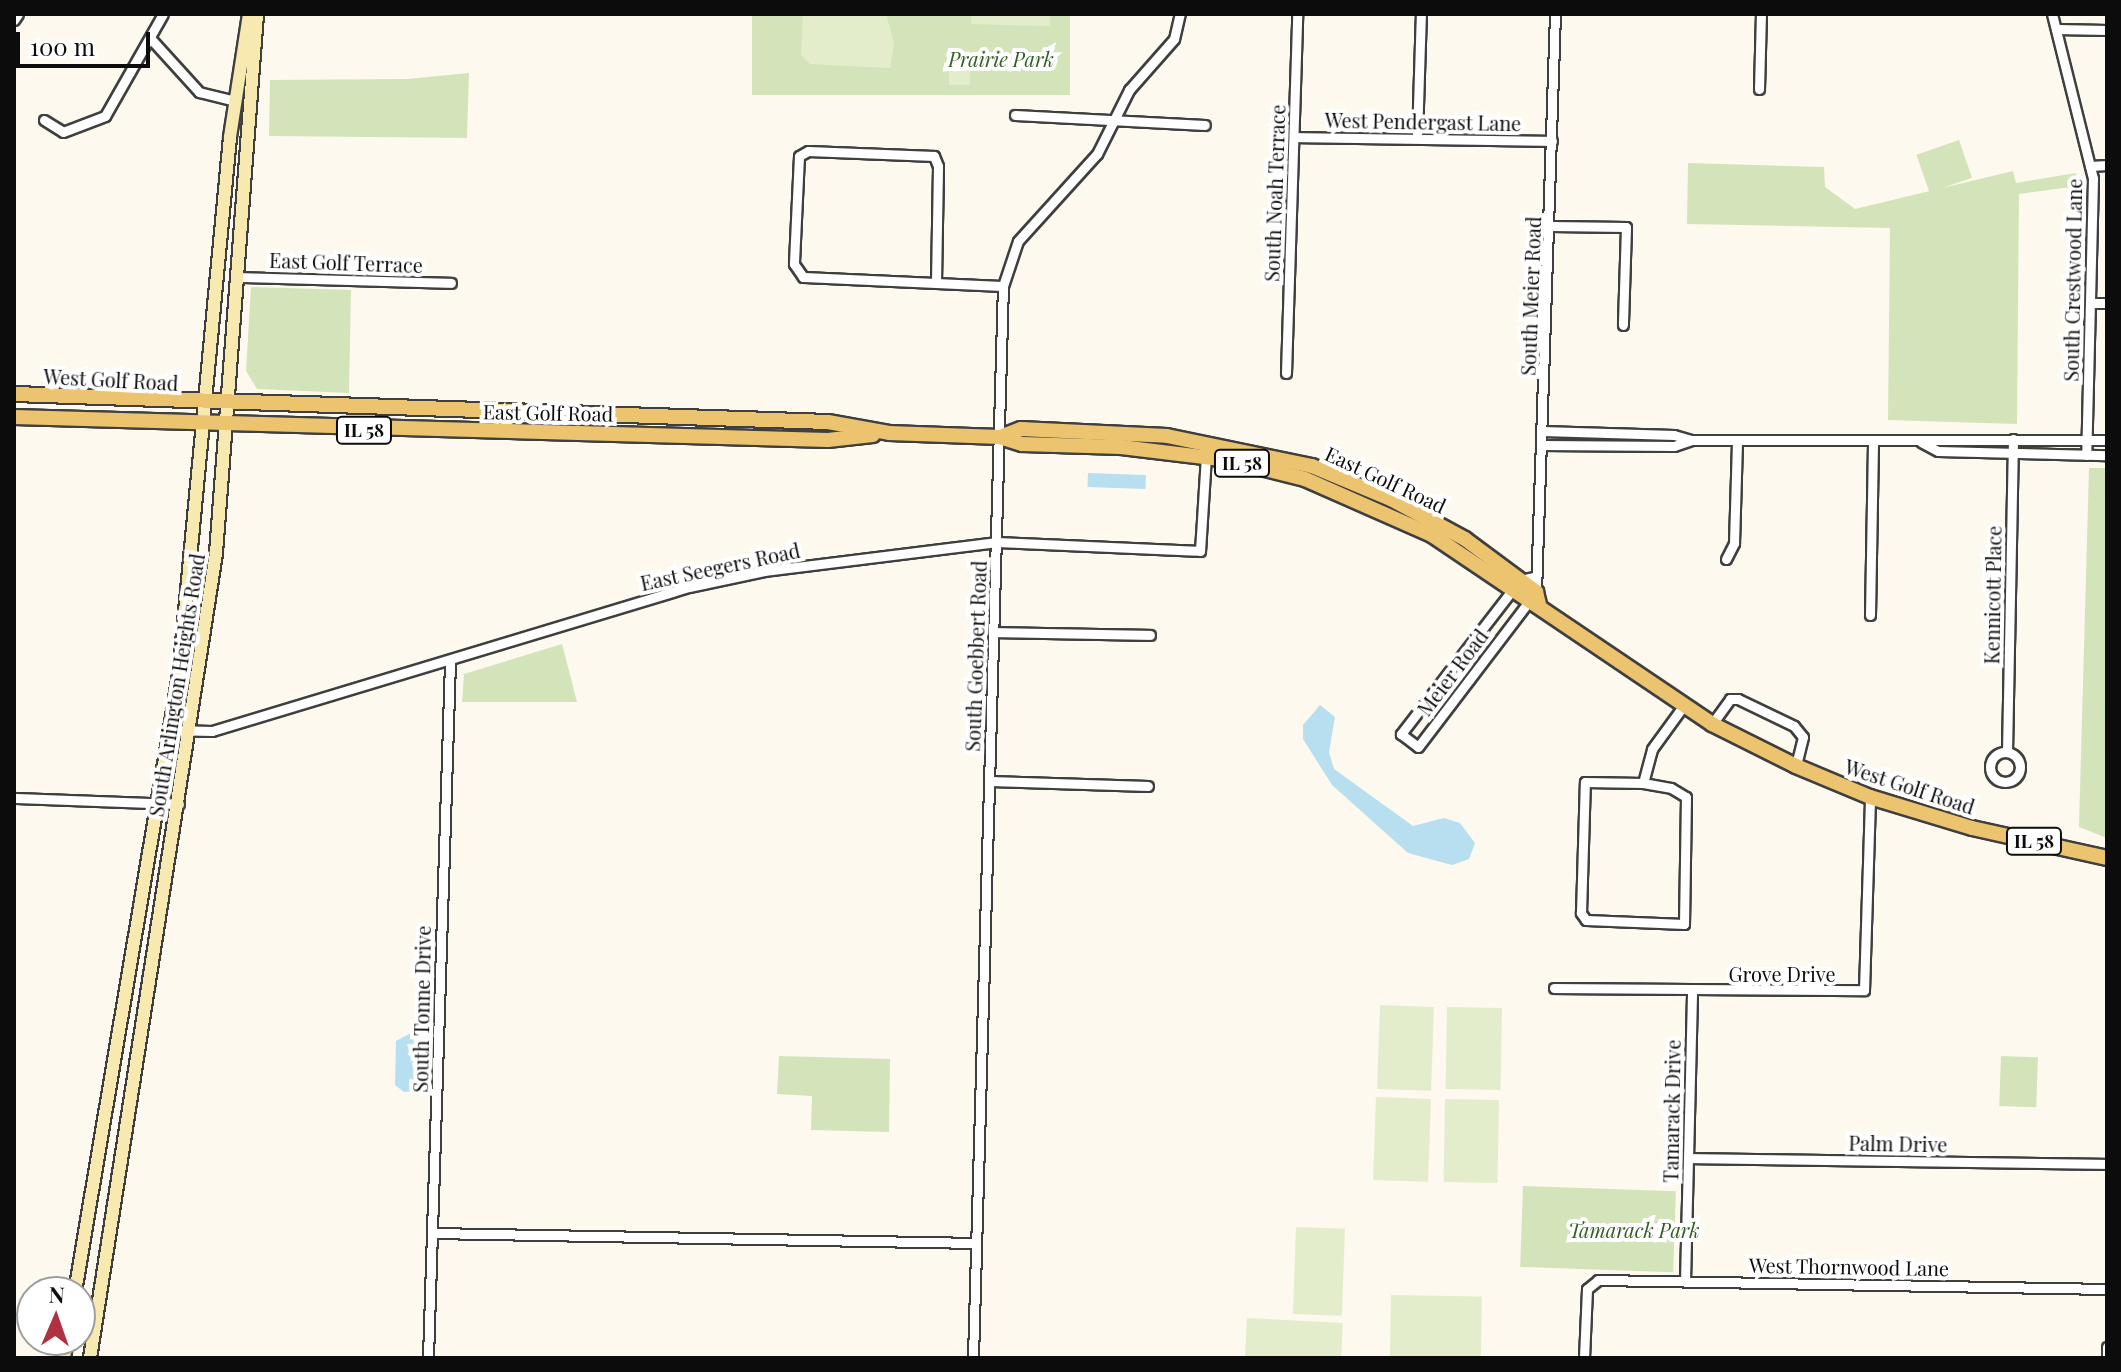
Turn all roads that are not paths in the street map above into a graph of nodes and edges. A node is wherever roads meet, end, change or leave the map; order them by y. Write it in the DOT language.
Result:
graph roads {
  1 [pos="18,14"];
  2 [pos="163,14"];
  3 [pos="249,14"];
  4 [pos="257,14"];
  5 [pos="1180,14"];
  6 [pos="1297,14"];
  7 [pos="1421,14"];
  8 [pos="1555,14"];
  9 [pos="1761,14"];
  10 [pos="2052,14"];
  11 [pos="14,20"];
  12 [pos="2056,29"];
  13 [pos="2107,30"];
  14 [pos="151,39"];
  15 [pos="1759,89"];
  16 [pos="235,101"];
  17 [pos="1015,115"];
  18 [pos="44,120"];
  19 [pos="1113,120"];
  20 [pos="1205,125"];
  21 [pos="1294,137"];
  22 [pos="1417,138"];
  23 [pos="1552,141"];
  24 [pos="2107,165"];
  25 [pos="2090,166"];
  26 [pos="1551,226"];
  27 [pos="239,277"];
  28 [pos="936,282"];
  29 [pos="451,283"];
  30 [pos="1003,286"];
  31 [pos="2090,303"];
  32 [pos="2107,303"];
  33 [pos="1623,325"];
  34 [pos="1286,373"];
  35 [pos="14,394"];
  36 [pos="207,403"];
  37 [pos="229,404"];
  38 [pos="14,417"];
  39 [pos="205,424"];
  40 [pos="227,426"];
  41 [pos="1542,431"];
  42 [pos="889,433"];
  43 [pos="1000,437"];
  44 [pos="2013,439"];
  45 [pos="1691,440"];
  46 [pos="2088,440"];
  47 [pos="2107,440"];
  48 [pos="1737,441"];
  49 [pos="1873,442"];
  50 [pos="1921,442"];
  51 [pos="1542,445"];
  52 [pos="2013,454"];
  53 [pos="2086,455"];
  54 [pos="2107,455"];
  55 [pos="1206,456"];
  56 [pos="997,542"];
  57 [pos="1726,559"];
  58 [pos="1528,591"];
  59 [pos="1870,615"];
  60 [pos="1575,630"];
  61 [pos="994,632"];
  62 [pos="1150,635"];
  63 [pos="450,661"];
  64 [pos="1684,705"];
  65 [pos="1712,724"];
  66 [pos="170,730"];
  67 [pos="191,732"];
  68 [pos="2007,752"];
  69 [pos="1796,766"];
  70 [pos="990,781"];
  71 [pos="1643,783"];
  72 [pos="1148,786"];
  73 [pos="1870,797"];
  74 [pos="14,798"];
  75 [pos="159,800"];
  76 [pos="179,804"];
  77 [pos="2107,858"];
  78 [pos="1554,988"];
  79 [pos="1692,990"];
  80 [pos="1688,1158"];
  81 [pos="2107,1164"];
  82 [pos="432,1233"];
  83 [pos="976,1243"];
  84 [pos="78,1276"];
  85 [pos="1685,1281"];
  86 [pos="2107,1289"];
  87 [pos="2107,1347"];
  88 [pos="90,1358"];
  89 [pos="428,1358"];
  90 [pos="973,1358"];
  91 [pos="1584,1358"];
  92 [pos="2107,1358"];
  1 -- 11 [label="street"];
  2 -- 14 [label="street"];
  3 -- 16 [label="main road, South Arlington Heights Road"];
  4 -- 27 [label="main road, South Arlington Heights Road"];
  5 -- 19 [label="street, South Goebbert Road"];
  6 -- 21 [label="street, South Noah Terrace"];
  7 -- 22 [label="street"];
  8 -- 23 [label="street, South Meier Road"];
  9 -- 15 [label="street"];
  10 -- 12 [label="street, South Crestwood Lane"];
  12 -- 13 [label="street"];
  12 -- 25 [label="street, South Crestwood Lane"];
  14 -- 16 [label="street"];
  14 -- 18 [label="street"];
  16 -- 36 [label="main road, South Arlington Heights Road"];
  17 -- 19 [label="street"];
  19 -- 20 [label="street"];
  19 -- 30 [label="street, South Goebbert Road"];
  21 -- 22 [label="street, West Pendergast Lane"];
  21 -- 34 [label="street, South Noah Terrace"];
  22 -- 23 [label="street, West Pendergast Lane"];
  23 -- 26 [label="street, South Meier Road"];
  24 -- 25 [label="street"];
  25 -- 31 [label="street, South Crestwood Lane"];
  26 -- 33 [label="street"];
  26 -- 41 [label="street, South Meier Road"];
  27 -- 29 [label="street, East Golf Terrace"];
  27 -- 37 [label="main road, South Arlington Heights Road"];
  28 -- 28 [label="street"];
  28 -- 30 [label="street"];
  30 -- 43 [label="street, South Goebbert Road"];
  31 -- 32 [label="street"];
  31 -- 46 [label="street, South Crestwood Lane"];
  35 -- 36 [label="main road, West Golf Road / IL 58"];
  36 -- 37 [label="main road, East Golf Road / IL 58"];
  36 -- 39 [label="main road, South Arlington Heights Road"];
  37 -- 40 [label="main road, South Arlington Heights Road"];
  37 -- 42 [label="main road, East Golf Road / IL 58"];
  38 -- 39 [label="main road, West Golf Road / IL 58"];
  39 -- 40 [label="main road, East Golf Road / IL 58"];
  39 -- 66 [label="main road, South Arlington Heights Road"];
  40 -- 42 [label="main road, East Golf Road / IL 58"];
  40 -- 67 [label="main road, South Arlington Heights Road"];
  41 -- 45 [label="street"];
  41 -- 51 [label="street, South Meier Road"];
  42 -- 43 [label="main road, East Golf Road / IL 58"];
  43 -- 55 [label="main road, East Golf Road / IL 58"];
  43 -- 56 [label="street, South Goebbert Road"];
  43 -- 58 [label="main road, East Golf Road / IL 58"];
  44 -- 46 [label="street"];
  44 -- 50 [label="street"];
  44 -- 52 [label="street, Kennicott Place"];
  45 -- 48 [label="street"];
  45 -- 51 [label="street"];
  46 -- 47 [label="street"];
  46 -- 53 [label="street, South Crestwood Lane"];
  48 -- 49 [label="street"];
  48 -- 57 [label="street"];
  49 -- 50 [label="street"];
  49 -- 59 [label="street"];
  50 -- 52 [label="street"];
  51 -- 58 [label="street, South Meier Road"];
  52 -- 53 [label="street"];
  52 -- 68 [label="street, Kennicott Place"];
  53 -- 54 [label="street"];
  55 -- 56 [label="street, East Seegers Road"];
  55 -- 58 [label="main road, East Golf Road / IL 58"];
  56 -- 61 [label="street, South Goebbert Road"];
  56 -- 63 [label="street, East Seegers Road"];
  58 -- 58 [label="street, Meier Road"];
  58 -- 60 [label="main road, East Golf Road / IL 58"];
  60 -- 64 [label="main road, West Golf Road / IL 58"];
  61 -- 62 [label="street"];
  61 -- 70 [label="street, South Goebbert Road"];
  63 -- 67 [label="street, East Seegers Road"];
  63 -- 82 [label="street, South Tonne Drive"];
  64 -- 65 [label="main road, West Golf Road / IL 58"];
  64 -- 71 [label="street"];
  65 -- 69 [label="main road, West Golf Road / IL 58"];
  65 -- 69 [label="street"];
  66 -- 67 [label="street, East Seegers Road"];
  66 -- 75 [label="main road, South Arlington Heights Road"];
  67 -- 76 [label="main road, South Arlington Heights Road"];
  69 -- 73 [label="main road, West Golf Road / IL 58"];
  70 -- 72 [label="street"];
  70 -- 83 [label="street, South Goebbert Road"];
  71 -- 71 [label="street"];
  73 -- 77 [label="main road, West Golf Road / IL 58"];
  73 -- 79 [label="street, Grove Drive"];
  74 -- 75 [label="street"];
  75 -- 76 [label="street"];
  75 -- 84 [label="main road, South Arlington Heights Road"];
  76 -- 88 [label="main road, South Arlington Heights Road"];
  78 -- 79 [label="street, Grove Drive"];
  79 -- 80 [label="street, Tamarack Drive"];
  80 -- 81 [label="street, Palm Drive"];
  80 -- 85 [label="street, Tamarack Drive"];
  82 -- 83 [label="street"];
  82 -- 89 [label="street, South Tonne Drive"];
  83 -- 90 [label="street, South Goebbert Road"];
  85 -- 86 [label="street, West Thornwood Lane"];
  85 -- 91 [label="street, West Thornwood Lane"];
  87 -- 92 [label="street"];
}
